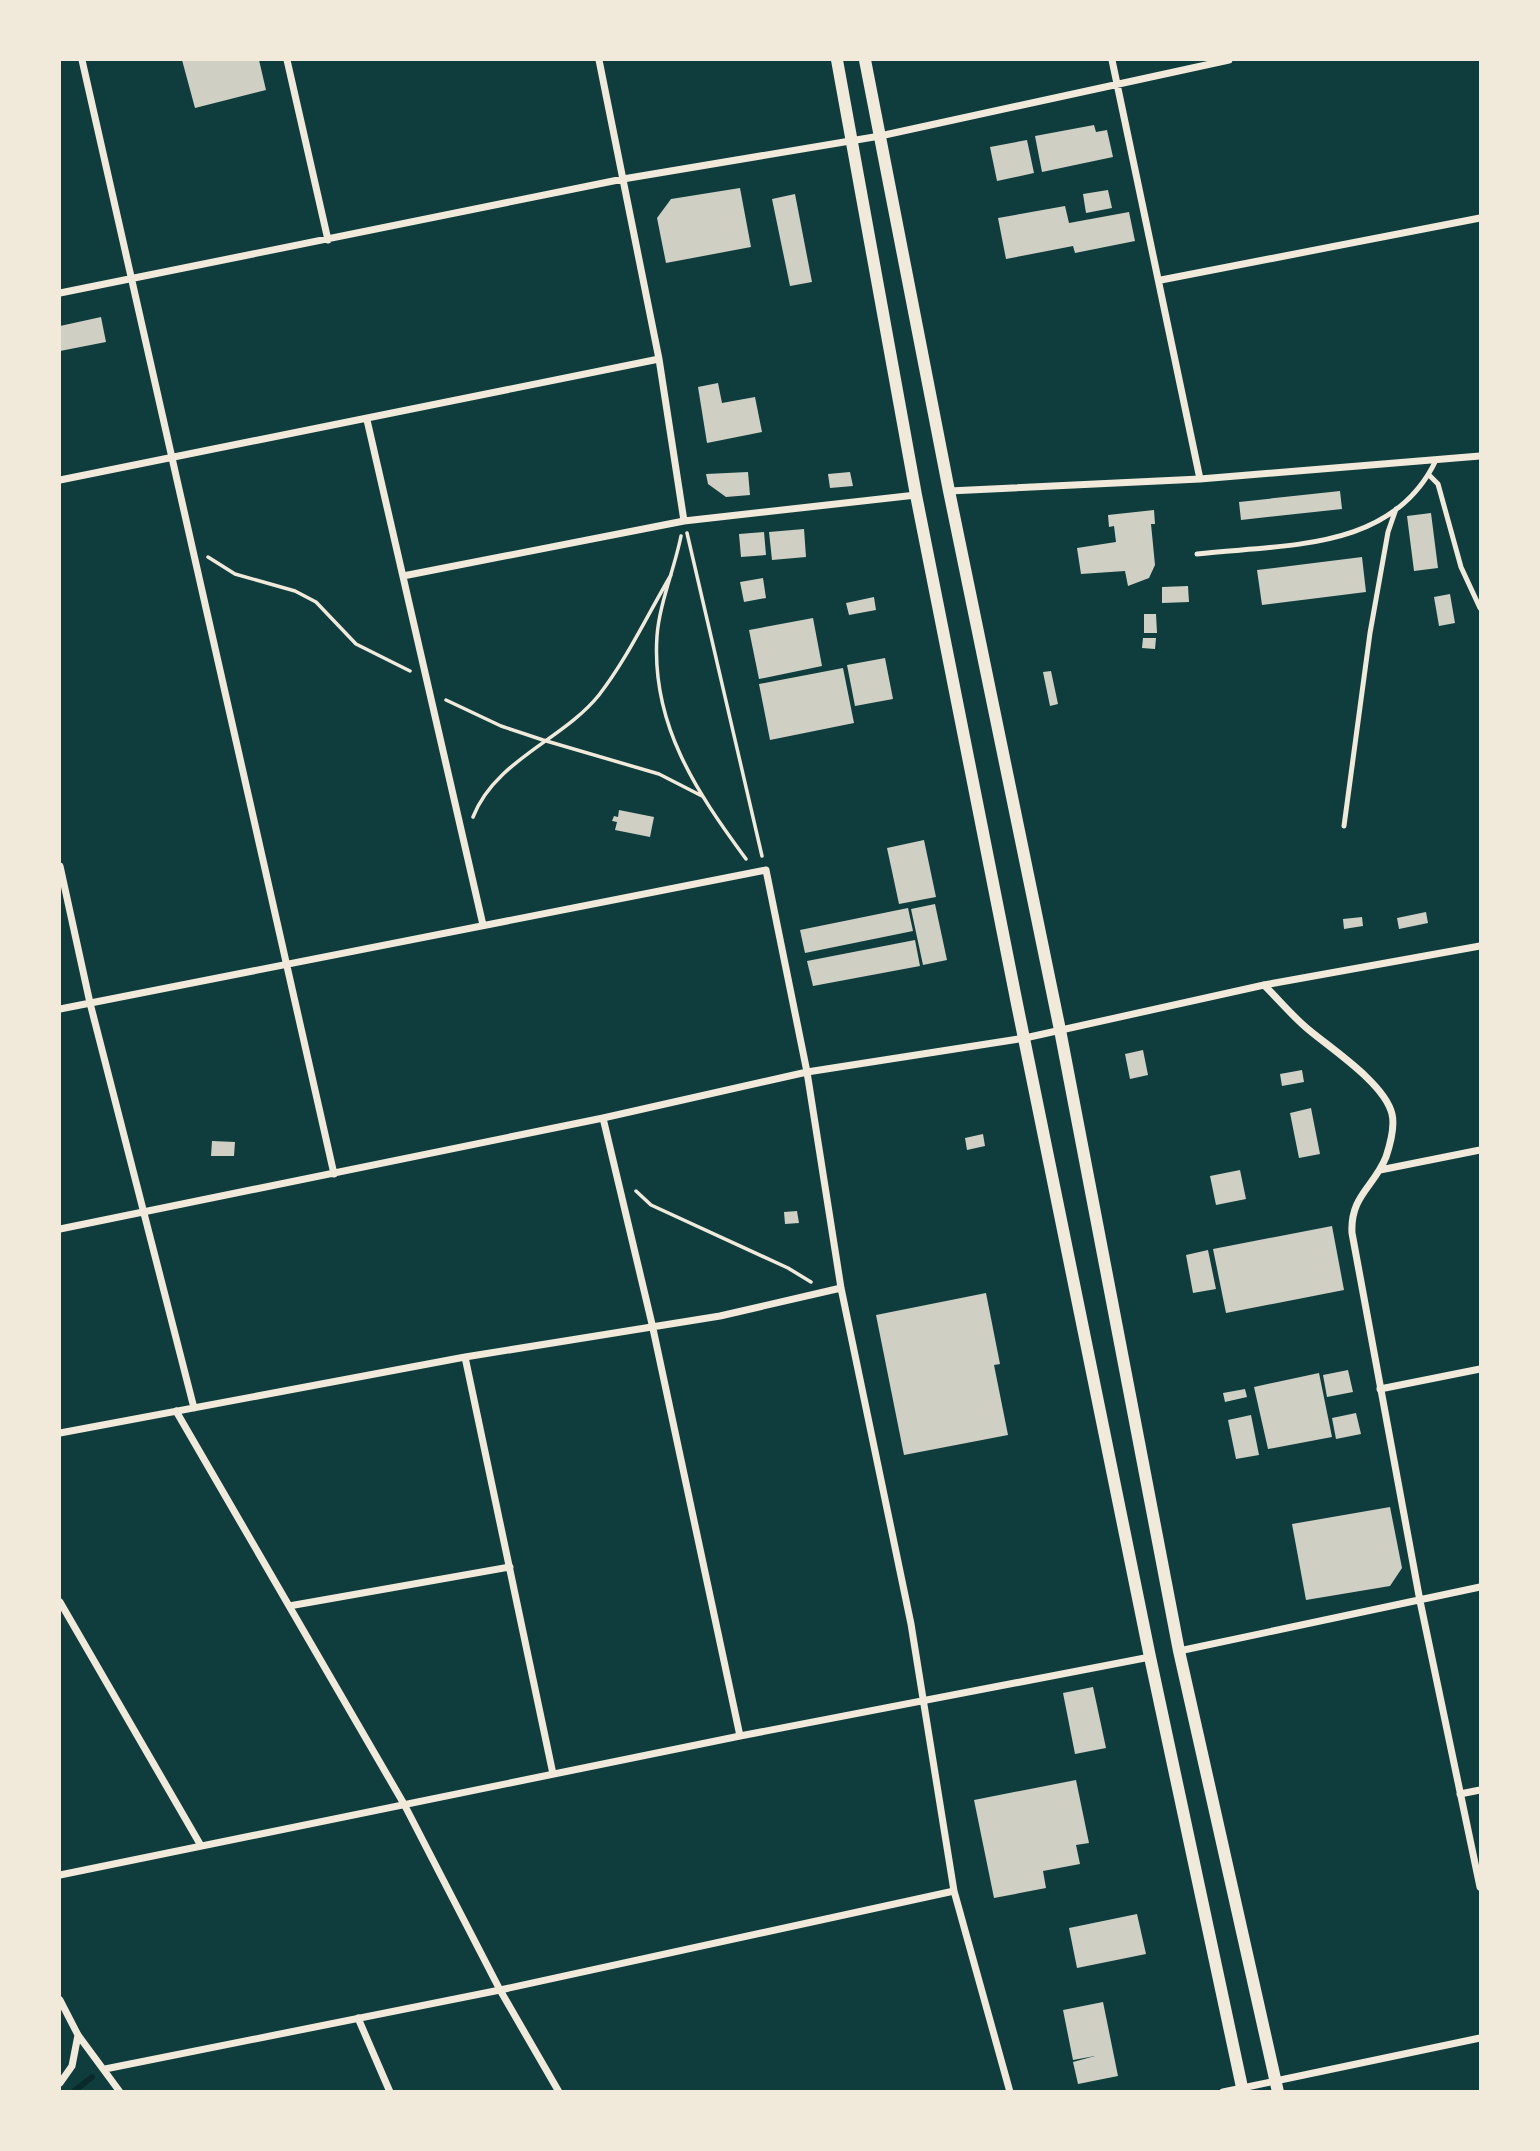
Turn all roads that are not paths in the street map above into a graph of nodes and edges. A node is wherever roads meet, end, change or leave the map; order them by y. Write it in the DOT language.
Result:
graph roads {
  1 [pos="82,60"];
  2 [pos="287,60"];
  3 [pos="599,60"];
  4 [pos="837,60"];
  5 [pos="865,60"];
  6 [pos="1112,60"];
  7 [pos="1229,60"];
  8 [pos="1116,85"];
  9 [pos="880,136"];
  10 [pos="853,141"];
  11 [pos="623,179"];
  12 [pos="1480,218"];
  13 [pos="328,240"];
  14 [pos="132,278"];
  15 [pos="1161,280"];
  16 [pos="60,293"];
  17 [pos="659,359"];
  18 [pos="367,420"];
  19 [pos="1480,456"];
  20 [pos="173,458"];
  21 [pos="1436,460"];
  22 [pos="1429,475"];
  23 [pos="60,480"];
  24 [pos="1200,480"];
  25 [pos="949,491"];
  26 [pos="916,495"];
  27 [pos="1396,509"];
  28 [pos="684,521"];
  29 [pos="1197,554"];
  30 [pos="403,576"];
  31 [pos="1480,608"];
  32 [pos="1344,826"];
  33 [pos="60,866"];
  34 [pos="63,898"];
  35 [pos="484,925"];
  36 [pos="1480,946"];
  37 [pos="288,963"];
  38 [pos="1264,985"];
  39 [pos="90,1003"];
  40 [pos="60,1009"];
  41 [pos="1060,1030"];
  42 [pos="1025,1038"];
  43 [pos="807,1072"];
  44 [pos="603,1118"];
  45 [pos="1480,1150"];
  46 [pos="1380,1170"];
  47 [pos="334,1174"];
  48 [pos="145,1212"];
  49 [pos="60,1229"];
  50 [pos="841,1288"];
  51 [pos="652,1324"];
  52 [pos="465,1357"];
  53 [pos="1480,1369"];
  54 [pos="1380,1389"];
  55 [pos="194,1408"];
  56 [pos="176,1412"];
  57 [pos="60,1433"];
  58 [pos="510,1567"];
  59 [pos="1480,1587"];
  60 [pos="1420,1601"];
  61 [pos="60,1602"];
  62 [pos="289,1606"];
  63 [pos="1179,1651"];
  64 [pos="1150,1657"];
  65 [pos="923,1699"];
  66 [pos="740,1736"];
  67 [pos="553,1774"];
  68 [pos="1480,1790"];
  69 [pos="1460,1794"];
  70 [pos="404,1804"];
  71 [pos="200,1844"];
  72 [pos="60,1875"];
  73 [pos="1480,1887"];
  74 [pos="954,1891"];
  75 [pos="500,1990"];
  76 [pos="60,2000"];
  77 [pos="358,2018"];
  78 [pos="78,2035"];
  79 [pos="1480,2038"];
  80 [pos="105,2069"];
  81 [pos="60,2083"];
  82 [pos="1276,2085"];
  83 [pos="1242,2089"];
  84 [pos="120,2091"];
  85 [pos="390,2091"];
  86 [pos="559,2091"];
  87 [pos="1010,2091"];
  88 [pos="1223,2091"];
  1 -- 14 [label="street"];
  2 -- 13 [label="street"];
  3 -- 11 [label="street"];
  4 -- 10 [label="street"];
  5 -- 9 [label="street"];
  6 -- 8 [label="street"];
  7 -- 8 [label="street"];
  8 -- 9 [label="street"];
  8 -- 15 [label="street"];
  9 -- 10 [label="street"];
  9 -- 25 [label="street"];
  10 -- 11 [label="street"];
  10 -- 26 [label="street"];
  11 -- 13 [label="street"];
  11 -- 17 [label="street"];
  12 -- 15 [label="street"];
  13 -- 14 [label="street"];
  14 -- 16 [label="street"];
  14 -- 20 [label="street"];
  15 -- 24 [label="street"];
  17 -- 18 [label="street"];
  17 -- 28 [label="street"];
  18 -- 20 [label="street"];
  18 -- 30 [label="street"];
  19 -- 21 [label="street"];
  20 -- 23 [label="street"];
  20 -- 37 [label="street"];
  21 -- 22 [label="lane"];
  21 -- 24 [label="street"];
  22 -- 27 [label="lane"];
  22 -- 31 [label="lane"];
  24 -- 25 [label="street"];
  25 -- 41 [label="street"];
  26 -- 28 [label="street"];
  26 -- 42 [label="street"];
  27 -- 29 [label="lane"];
  27 -- 32 [label="lane"];
  28 -- 30 [label="street"];
  30 -- 35 [label="street"];
  33 -- 34 [label="street"];
  34 -- 39 [label="street"];
  35 -- 37 [label="street"];
  35 -- 43 [label="street"];
  36 -- 38 [label="street"];
  37 -- 39 [label="street"];
  37 -- 47 [label="street"];
  38 -- 41 [label="street"];
  38 -- 46 [label="street"];
  39 -- 40 [label="street"];
  39 -- 48 [label="street"];
  41 -- 42 [label="street"];
  41 -- 63 [label="street"];
  42 -- 43 [label="street"];
  42 -- 64 [label="street"];
  43 -- 44 [label="street"];
  43 -- 50 [label="street"];
  44 -- 47 [label="street"];
  44 -- 51 [label="street"];
  45 -- 46 [label="street"];
  46 -- 54 [label="street"];
  47 -- 48 [label="street"];
  48 -- 49 [label="street"];
  48 -- 55 [label="street"];
  50 -- 51 [label="street"];
  50 -- 65 [label="street"];
  51 -- 52 [label="street"];
  51 -- 66 [label="street"];
  52 -- 55 [label="street"];
  52 -- 58 [label="street"];
  53 -- 54 [label="street"];
  54 -- 60 [label="street"];
  55 -- 56 [label="street"];
  56 -- 57 [label="street"];
  56 -- 62 [label="street"];
  58 -- 62 [label="street"];
  58 -- 67 [label="street"];
  59 -- 60 [label="street"];
  60 -- 63 [label="street"];
  60 -- 69 [label="street"];
  61 -- 71 [label="street"];
  62 -- 70 [label="street"];
  63 -- 82 [label="street"];
  64 -- 65 [label="street"];
  64 -- 83 [label="street"];
  65 -- 66 [label="street"];
  65 -- 74 [label="street"];
  66 -- 67 [label="street"];
  67 -- 70 [label="street"];
  68 -- 69 [label="street"];
  69 -- 73 [label="street"];
  70 -- 71 [label="street"];
  70 -- 75 [label="street"];
  71 -- 72 [label="street"];
  74 -- 75 [label="street"];
  74 -- 87 [label="street"];
  75 -- 77 [label="street"];
  75 -- 86 [label="street"];
  76 -- 78 [label="street"];
  77 -- 80 [label="street"];
  77 -- 85 [label="street"];
  78 -- 80 [label="street"];
  78 -- 81 [label="street"];
  79 -- 82 [label="street"];
  80 -- 84 [label="street"];
  82 -- 83 [label="street"];
  83 -- 88 [label="street"];
}
